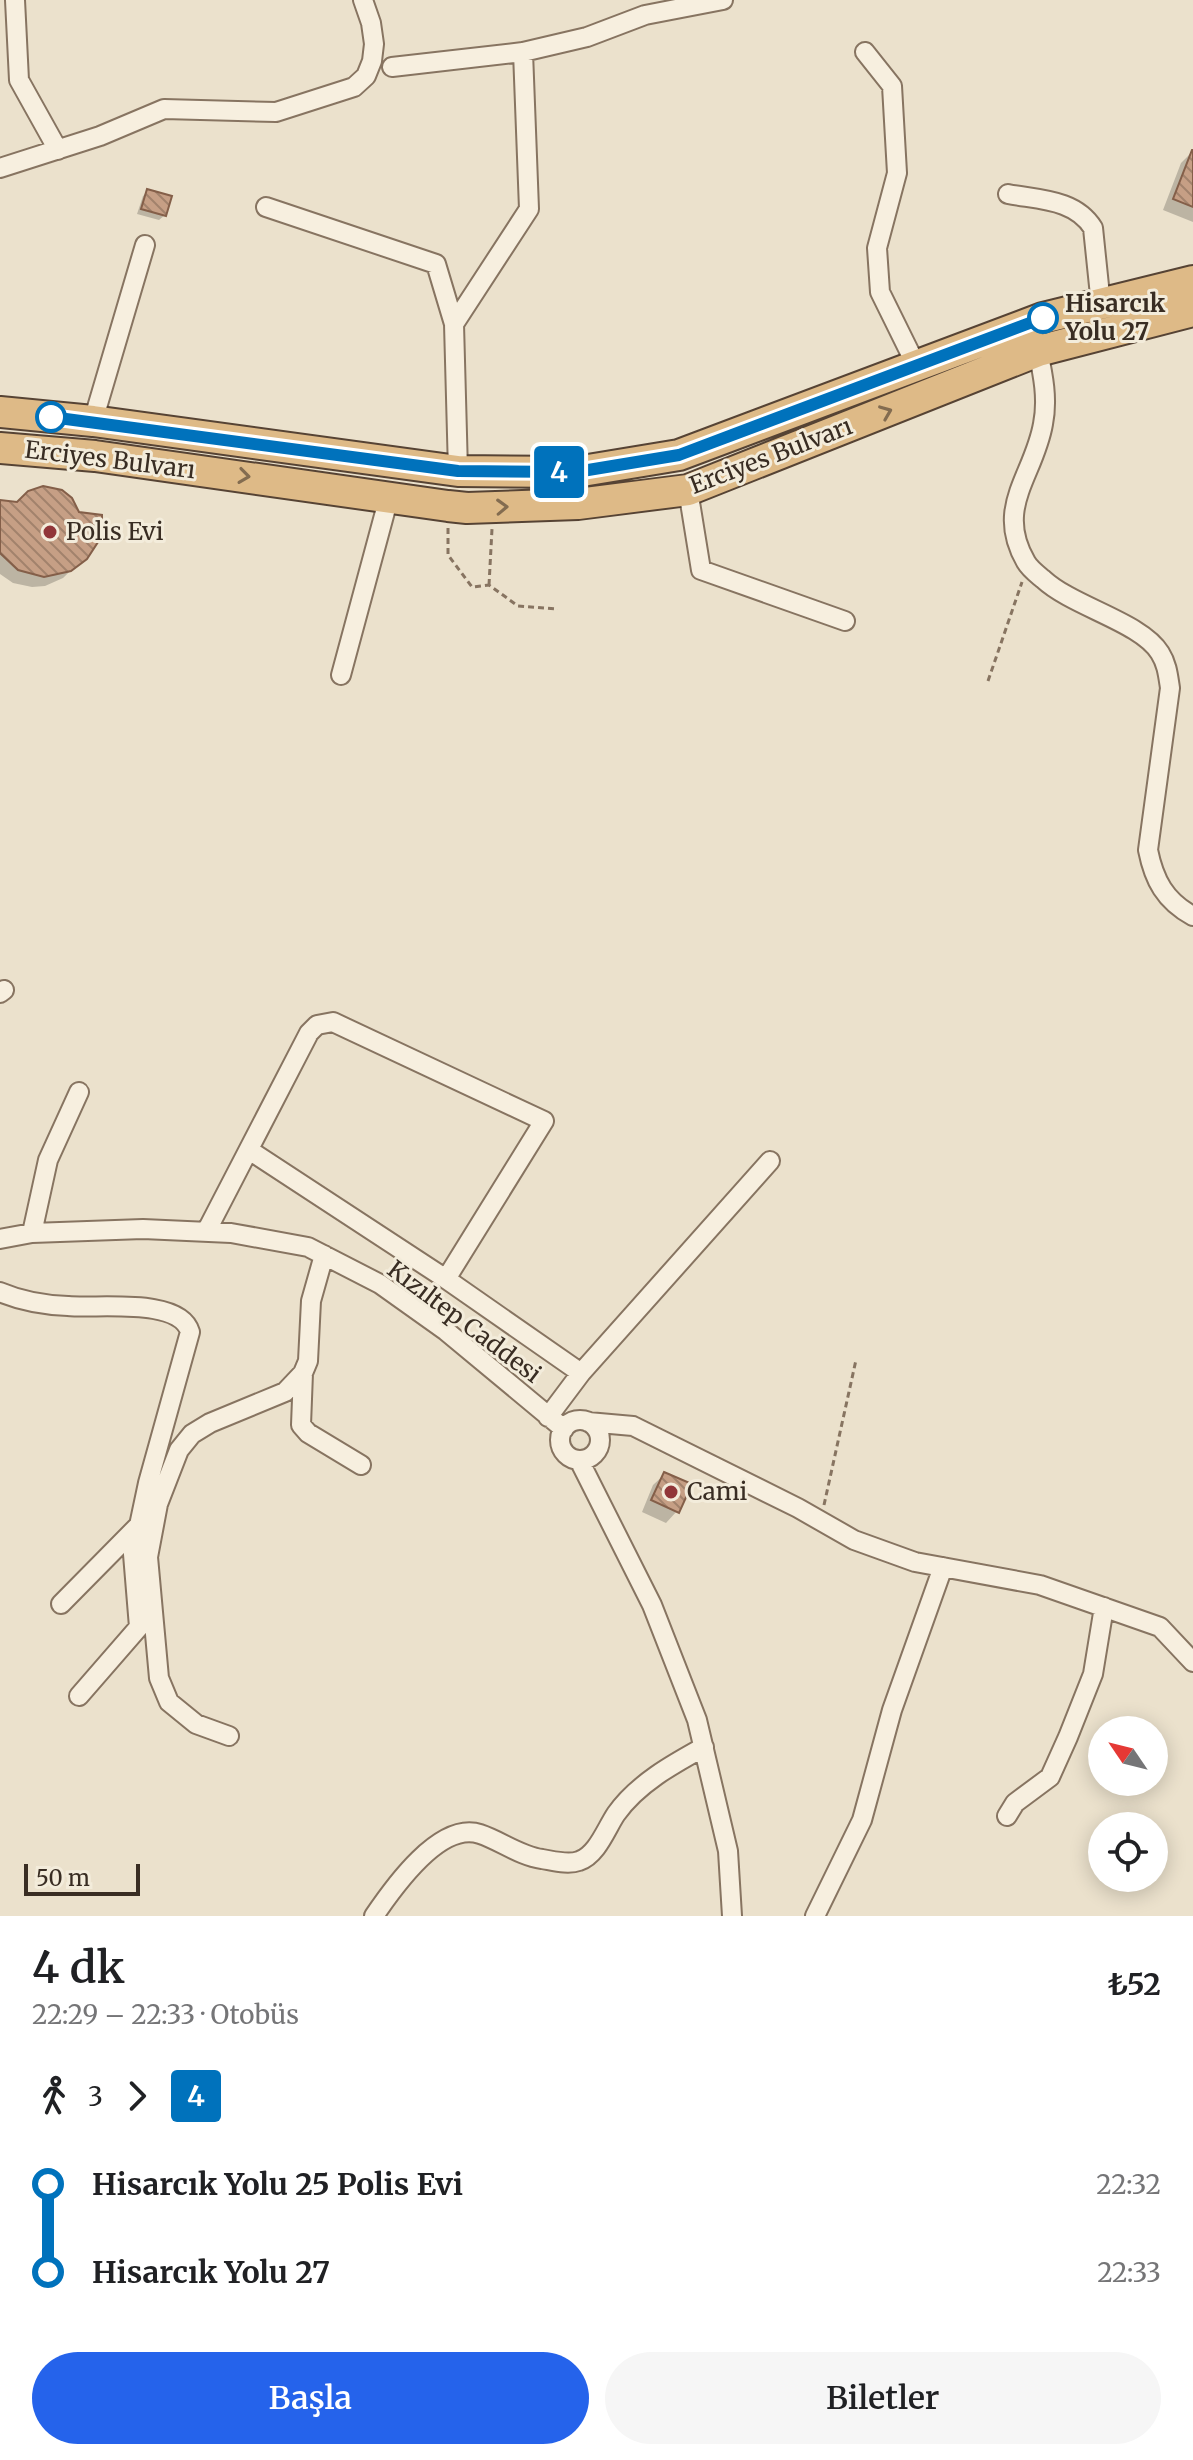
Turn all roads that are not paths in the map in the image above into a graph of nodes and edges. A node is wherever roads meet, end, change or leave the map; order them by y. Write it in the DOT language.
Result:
graph roads {
  1 [pos="15,0"];
  2 [pos="363,0"];
  3 [pos="723,0"];
  4 [pos="523,52"];
  5 [pos="865,52"];
  6 [pos="392,67"];
  7 [pos="58,150"];
  8 [pos="0,168"];
  9 [pos="1008,194"];
  10 [pos="266,207"];
  11 [pos="145,245"];
  12 [pos="1193,281"];
  13 [pos="1101,305"];
  14 [pos="1193,311"];
  15 [pos="454,324"];
  16 [pos="1038,351"];
  17 [pos="916,365"];
  18 [pos="0,412"];
  19 [pos="93,421"];
  20 [pos="0,448"];
  21 [pos="458,471"];
  22 [pos="688,490"];
  23 [pos="389,497"];
  24 [pos="845,621"];
  25 [pos="341,675"];
  26 [pos="1193,916"];
  27 [pos="79,1092"];
  28 [pos="249,1150"];
  29 [pos="770,1161"];
  30 [pos="206,1232"];
  31 [pos="32,1233"];
  32 [pos="0,1239"];
  33 [pos="324,1255"];
  34 [pos="446,1279"];
  35 [pos="0,1292"];
  36 [pos="303,1373"];
  37 [pos="581,1373"];
  38 [pos="548,1417"];
  39 [pos="588,1422"];
  40 [pos="564,1429"];
  41 [pos="579,1460"];
  42 [pos="361,1465"];
  43 [pos="140,1524"];
  44 [pos="943,1567"];
  45 [pos="61,1604"];
  46 [pos="1104,1607"];
  47 [pos="1160,1627"];
  48 [pos="1193,1642"];
  49 [pos="1193,1662"];
  50 [pos="79,1696"];
  51 [pos="229,1736"];
  52 [pos="704,1747"];
  53 [pos="1007,1816"];
  54 [pos="374,1916"];
  55 [pos="732,1916"];
  56 [pos="815,1916"];
  1 -- 7 [label="street"];
  2 -- 7 [label="street"];
  3 -- 4 [label="street"];
  4 -- 6 [label="street"];
  4 -- 15 [label="street"];
  5 -- 17 [label="street"];
  7 -- 8 [label="street"];
  9 -- 13 [label="street"];
  10 -- 15 [label="street"];
  11 -- 19 [label="street"];
  12 -- 13 [label="highway, Erciyes Bulvarı"];
  13 -- 17 [label="highway, Erciyes Bulvarı"];
  14 -- 16 [label="highway, Erciyes Bulvarı"];
  15 -- 21 [label="street"];
  22 -- 16 [label="highway, Erciyes Bulvarı, one-way"];
  16 -- 26 [label="street"];
  17 -- 21 [label="highway, Erciyes Bulvarı"];
  18 -- 19 [label="highway, Erciyes Bulvarı"];
  19 -- 21 [label="highway, Erciyes Bulvarı"];
  20 -- 23 [label="highway, Erciyes Bulvarı, one-way"];
  23 -- 22 [label="highway, Erciyes Bulvarı, one-way"];
  22 -- 24 [label="street"];
  23 -- 25 [label="street"];
  27 -- 31 [label="street"];
  28 -- 30 [label="street"];
  28 -- 34 [label="street"];
  28 -- 34 [label="street"];
  29 -- 37 [label="street"];
  30 -- 31 [label="street, Kızıltep Caddesi"];
  30 -- 33 [label="street, Kızıltep Caddesi"];
  31 -- 32 [label="street, Kızıltep Caddesi"];
  33 -- 36 [label="street"];
  33 -- 38 [label="street, Kızıltep Caddesi"];
  34 -- 37 [label="street"];
  35 -- 43 [label="street"];
  36 -- 42 [label="street"];
  36 -- 51 [label="street"];
  37 -- 38 [label="street"];
  38 -- 40 [label="street, Kızıltep Caddesi"];
  39 -- 40 [label="street"];
  39 -- 41 [label="street"];
  39 -- 44 [label="street"];
  40 -- 41 [label="street"];
  41 -- 52 [label="street"];
  43 -- 45 [label="street"];
  43 -- 50 [label="street"];
  44 -- 46 [label="street"];
  44 -- 56 [label="street"];
  46 -- 47 [label="street"];
  46 -- 53 [label="street"];
  47 -- 48 [label="street"];
  47 -- 49 [label="street"];
  52 -- 54 [label="street"];
  52 -- 55 [label="street"];
}
